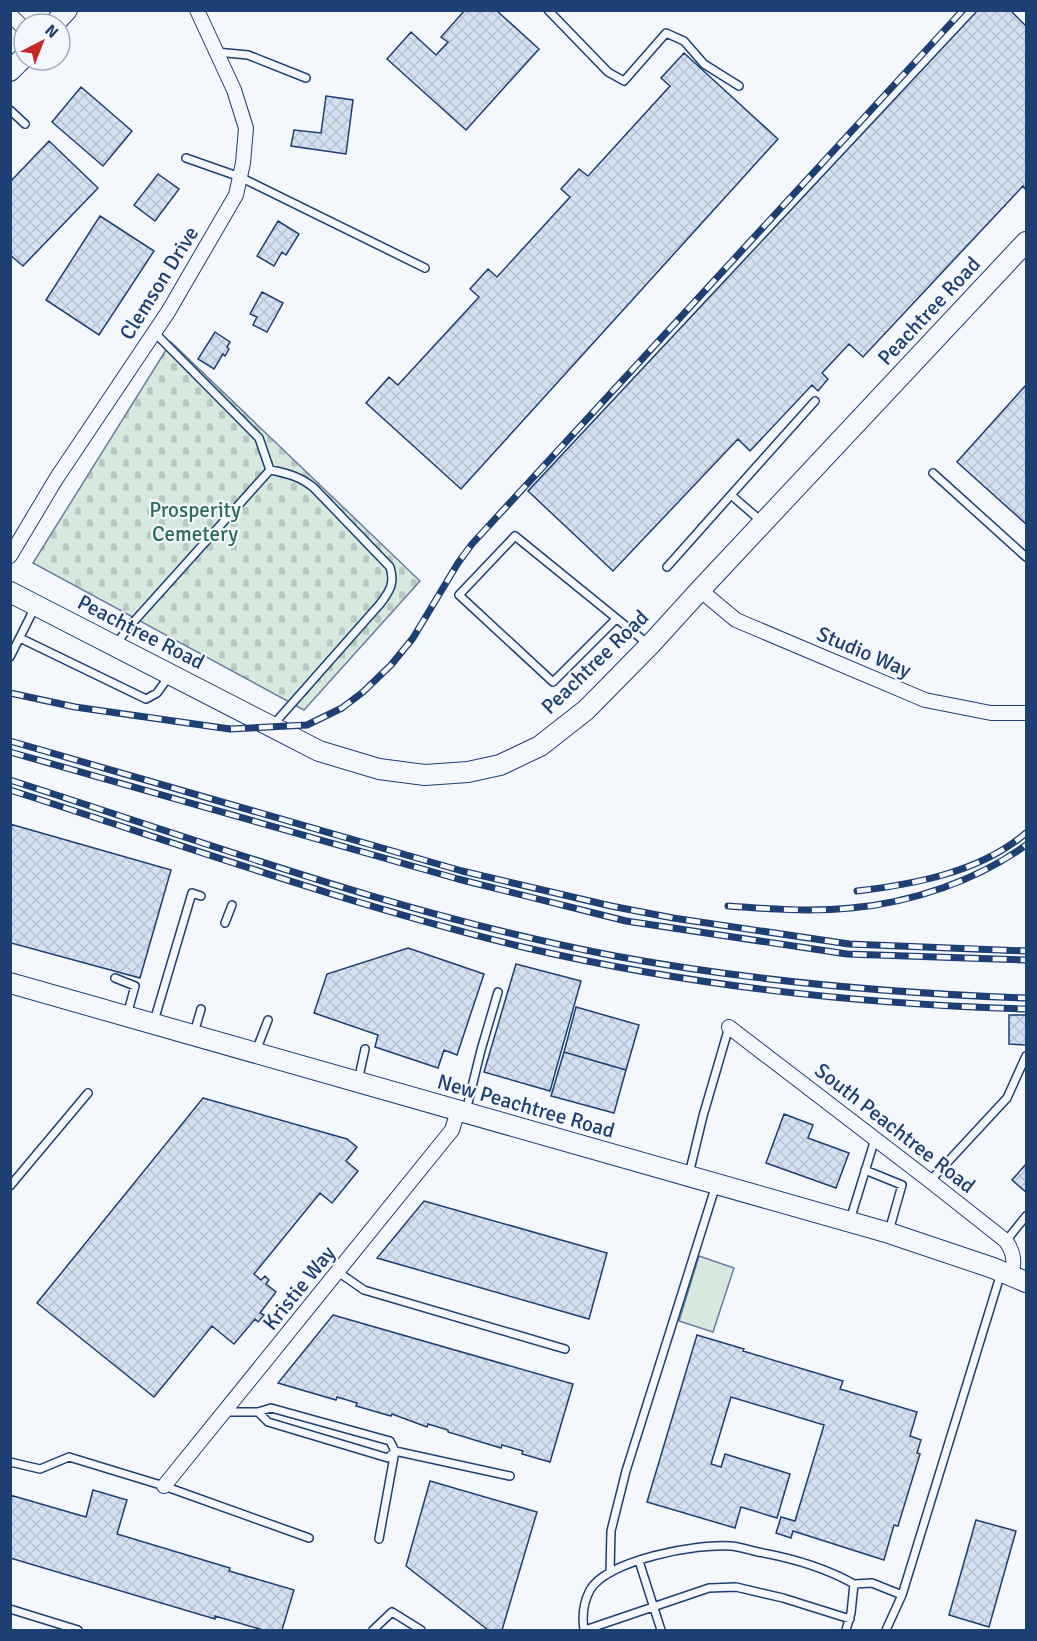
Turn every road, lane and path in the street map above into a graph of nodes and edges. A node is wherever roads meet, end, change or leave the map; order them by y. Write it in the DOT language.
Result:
graph roads {
  1 [pos="197,10"];
  2 [pos="548,10"];
  3 [pos="216,52"];
  4 [pos="306,78"];
  5 [pos="738,86"];
  6 [pos="10,110"];
  7 [pos="25,124"];
  8 [pos="186,158"];
  9 [pos="240,177"];
  10 [pos="1026,242"];
  11 [pos="425,268"];
  12 [pos="154,332"];
  13 [pos="815,401"];
  14 [pos="270,470"];
  15 [pos="933,473"];
  16 [pos="731,495"];
  17 [pos="763,523"];
  18 [pos="10,556"];
  19 [pos="1026,557"];
  20 [pos="667,567"];
  21 [pos="700,590"];
  22 [pos="10,592"];
  23 [pos="37,605"];
  24 [pos="616,619"];
  25 [pos="20,638"];
  26 [pos="116,645"];
  27 [pos="650,645"];
  28 [pos="10,657"];
  29 [pos="170,674"];
  30 [pos="1026,713"];
  31 [pos="271,728"];
  32 [pos="201,896"];
  33 [pos="232,905"];
  34 [pos="225,923"];
  35 [pos="115,978"];
  36 [pos="10,983"];
  37 [pos="498,992"];
  38 [pos="201,1010"];
  39 [pos="127,1016"];
  40 [pos="268,1020"];
  41 [pos="153,1024"];
  42 [pos="729,1027"];
  43 [pos="193,1035"];
  44 [pos="365,1049"];
  45 [pos="255,1053"];
  46 [pos="1026,1056"];
  47 [pos="357,1082"];
  48 [pos="88,1093"];
  49 [pos="462,1112"];
  50 [pos="875,1139"];
  51 [pos="866,1170"];
  52 [pos="689,1177"];
  53 [pos="930,1181"];
  54 [pos="716,1184"];
  55 [pos="10,1186"];
  56 [pos="1026,1216"];
  57 [pos="849,1222"];
  58 [pos="889,1233"];
  59 [pos="1006,1241"];
  60 [pos="338,1272"];
  61 [pos="1013,1276"];
  62 [pos="564,1349"];
  63 [pos="225,1412"];
  64 [pos="258,1412"];
  65 [pos="395,1451"];
  66 [pos="10,1462"];
  67 [pos="510,1476"];
  68 [pos="164,1486"];
  69 [pos="309,1538"];
  70 [pos="379,1539"];
  71 [pos="639,1561"];
  72 [pos="610,1572"];
  73 [pos="854,1584"];
  74 [pos="902,1595"];
  75 [pos="655,1607"];
  76 [pos="10,1609"];
  77 [pos="849,1619"];
  78 [pos="78,1630"];
  79 [pos="374,1630"];
  80 [pos="421,1630"];
  81 [pos="585,1630"];
  82 [pos="661,1630"];
  83 [pos="846,1630"];
  84 [pos="886,1630"];
  1 -- 3 [label="street, Clemson Drive"];
  2 -- 5 [label="lane"];
  3 -- 4 [label="lane"];
  3 -- 9 [label="street, Clemson Drive"];
  6 -- 7 [label="lane"];
  8 -- 9 [label="lane"];
  9 -- 11 [label="lane"];
  9 -- 12 [label="street, Clemson Drive"];
  10 -- 17 [label="street, Peachtree Road"];
  12 -- 14 [label="lane"];
  12 -- 18 [label="street, Clemson Drive"];
  13 -- 16 [label="lane"];
  14 -- 26 [label="lane"];
  14 -- 31 [label="lane"];
  15 -- 19 [label="lane"];
  16 -- 17 [label="lane"];
  16 -- 20 [label="lane"];
  17 -- 21 [label="street, Peachtree Road"];
  21 -- 27 [label="street, Peachtree Road"];
  21 -- 30 [label="street, Studio Way"];
  22 -- 23 [label="street, Peachtree Road"];
  23 -- 25 [label="lane"];
  23 -- 26 [label="street, Peachtree Road"];
  24 -- 24 [label="lane"];
  24 -- 27 [label="lane"];
  25 -- 28 [label="lane"];
  25 -- 29 [label="lane"];
  26 -- 29 [label="street, Peachtree Road"];
  27 -- 31 [label="street, Peachtree Road"];
  29 -- 31 [label="street, Peachtree Road"];
  32 -- 41 [label="lane"];
  33 -- 34 [label="lane"];
  35 -- 39 [label="lane"];
  36 -- 39 [label="street, New Peachtree Road"];
  37 -- 49 [label="lane"];
  38 -- 43 [label="lane"];
  39 -- 41 [label="street, New Peachtree Road"];
  40 -- 45 [label="lane"];
  41 -- 43 [label="street, New Peachtree Road"];
  42 -- 50 [label="street, South Peachtree Road"];
  42 -- 52 [label="lane"];
  43 -- 45 [label="street, New Peachtree Road"];
  44 -- 47 [label="lane"];
  45 -- 47 [label="street, New Peachtree Road"];
  46 -- 53 [label="lane"];
  47 -- 49 [label="street, New Peachtree Road"];
  48 -- 55 [label="lane"];
  49 -- 52 [label="street, New Peachtree Road"];
  49 -- 60 [label="street, Kristie Way"];
  50 -- 51 [label="lane"];
  50 -- 53 [label="street, South Peachtree Road"];
  51 -- 57 [label="lane"];
  51 -- 58 [label="lane"];
  52 -- 54 [label="street, New Peachtree Road"];
  53 -- 59 [label="street, South Peachtree Road"];
  54 -- 57 [label="street, New Peachtree Road"];
  54 -- 72 [label="lane"];
  56 -- 59 [label="lane"];
  57 -- 58 [label="street, New Peachtree Road"];
  58 -- 61 [label="street, New Peachtree Road"];
  59 -- 61 [label="street"];
  60 -- 62 [label="lane"];
  60 -- 63 [label="street, Kristie Way"];
  61 -- 74 [label="lane"];
  63 -- 64 [label="lane"];
  63 -- 68 [label="street, Kristie Way"];
  64 -- 65 [label="lane"];
  64 -- 65 [label="lane"];
  65 -- 67 [label="lane"];
  65 -- 70 [label="lane"];
  66 -- 68 [label="lane"];
  68 -- 69 [label="lane"];
  71 -- 72 [label="lane"];
  71 -- 73 [label="lane"];
  71 -- 75 [label="lane"];
  72 -- 81 [label="lane"];
  73 -- 74 [label="lane"];
  73 -- 77 [label="lane"];
  74 -- 84 [label="lane"];
  75 -- 77 [label="lane"];
  75 -- 81 [label="lane"];
  75 -- 82 [label="lane"];
  76 -- 78 [label="lane"];
  77 -- 83 [label="lane"];
  79 -- 80 [label="lane"];
}
